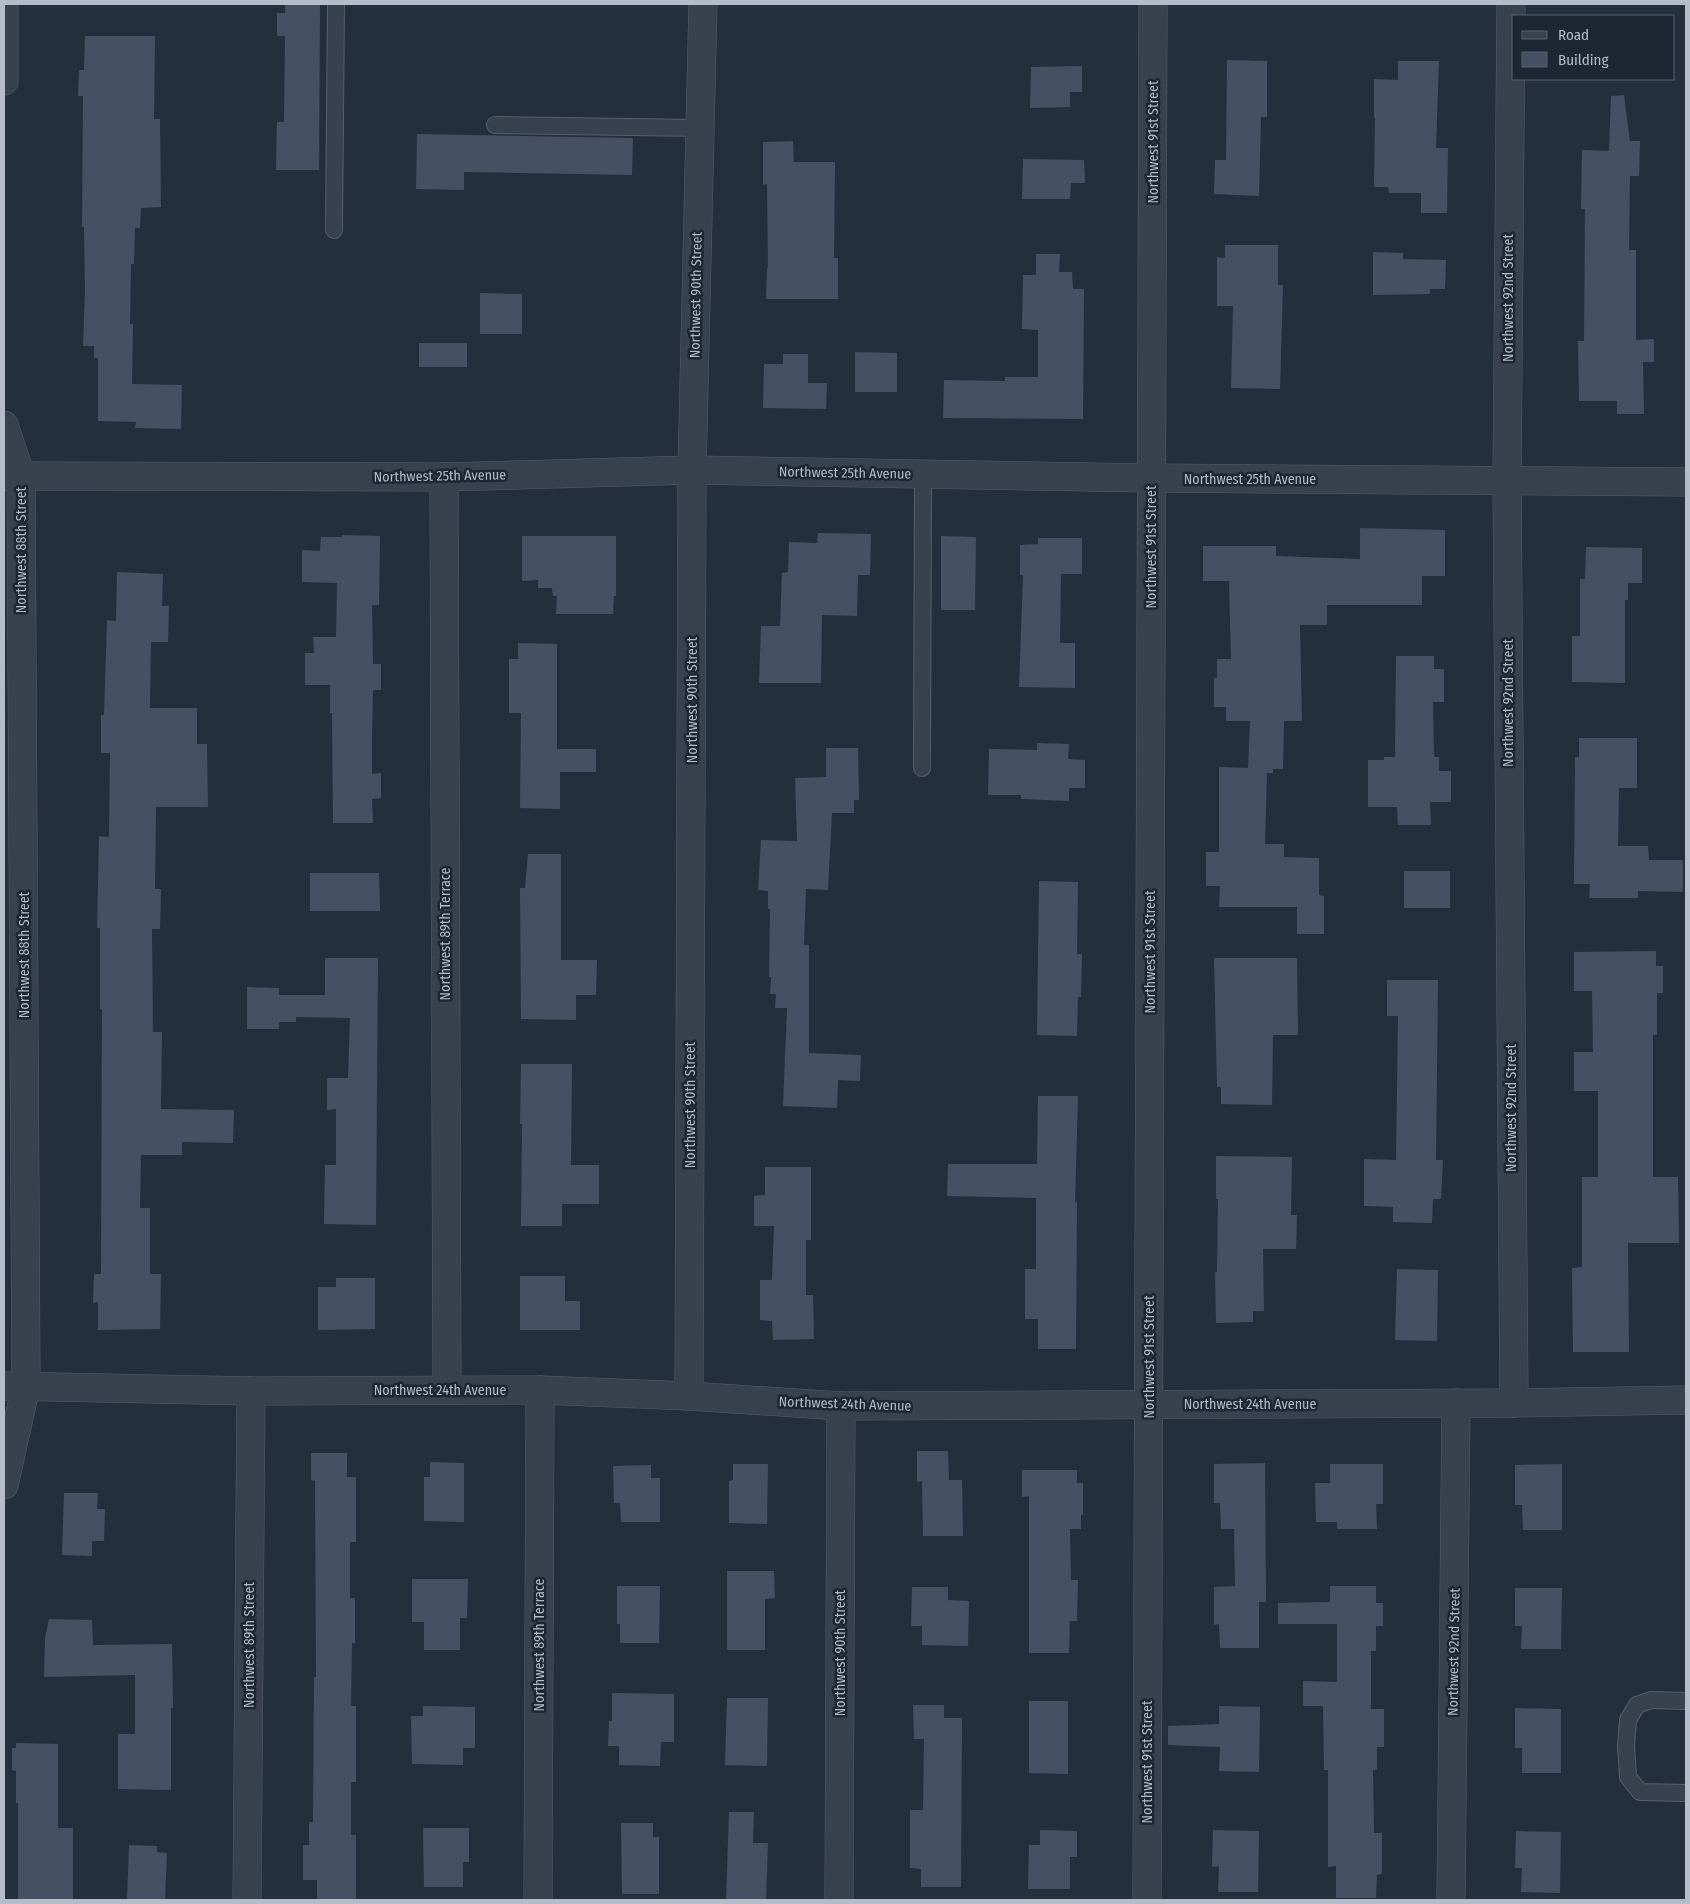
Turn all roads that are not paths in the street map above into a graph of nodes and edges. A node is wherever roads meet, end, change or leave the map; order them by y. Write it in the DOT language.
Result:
graph roads {
  1 [pos="4,4"];
  2 [pos="336,4"];
  3 [pos="703,4"];
  4 [pos="1153,4"];
  5 [pos="1510,4"];
  6 [pos="4,81"];
  7 [pos="495,126"];
  8 [pos="700,128"];
  9 [pos="334,230"];
  10 [pos="4,425"];
  11 [pos="692,470"];
  12 [pos="923,474"];
  13 [pos="12,476"];
  14 [pos="444,477"];
  15 [pos="1151,478"];
  16 [pos="1507,481"];
  17 [pos="1686,482"];
  18 [pos="922,768"];
  19 [pos="15,1386"];
  20 [pos="447,1390"];
  21 [pos="540,1390"];
  22 [pos="251,1391"];
  23 [pos="689,1396"];
  24 [pos="1686,1400"];
  25 [pos="1456,1403"];
  26 [pos="1514,1403"];
  27 [pos="1149,1404"];
  28 [pos="841,1406"];
  29 [pos="4,1485"];
  30 [pos="1686,1701"];
  31 [pos="1686,1793"];
  32 [pos="247,1900"];
  33 [pos="538,1900"];
  34 [pos="839,1900"];
  35 [pos="1146,1900"];
  36 [pos="1451,1900"];
  1 -- 6 [label="street"];
  2 -- 9 [label="lane"];
  3 -- 8 [label="street, Northwest 90th Street"];
  4 -- 15 [label="street, Northwest 91st Street"];
  5 -- 16 [label="street, Northwest 92nd Street"];
  7 -- 8 [label="lane"];
  8 -- 11 [label="street, Northwest 90th Street"];
  10 -- 13 [label="street, Northwest 88th Street"];
  11 -- 12 [label="street, Northwest 25th Avenue"];
  11 -- 14 [label="street, Northwest 25th Avenue"];
  11 -- 23 [label="street, Northwest 90th Street"];
  12 -- 15 [label="street, Northwest 25th Avenue"];
  12 -- 18 [label="lane"];
  13 -- 14 [label="street, Northwest 25th Avenue"];
  13 -- 19 [label="street, Northwest 88th Street"];
  14 -- 20 [label="street, Northwest 89th Terrace"];
  15 -- 16 [label="street, Northwest 25th Avenue"];
  15 -- 27 [label="street, Northwest 91st Street"];
  16 -- 17 [label="street, Northwest 25th Avenue"];
  16 -- 26 [label="street, Northwest 92nd Street"];
  19 -- 22 [label="street, Northwest 24th Avenue"];
  19 -- 29 [label="street, Northwest 88th Street"];
  20 -- 21 [label="street, Northwest 24th Avenue"];
  20 -- 22 [label="street, Northwest 24th Avenue"];
  21 -- 23 [label="street, Northwest 24th Avenue"];
  21 -- 33 [label="street, Northwest 89th Terrace"];
  22 -- 32 [label="street, Northwest 89th Street"];
  23 -- 28 [label="street, Northwest 24th Avenue"];
  24 -- 26 [label="street, Northwest 24th Avenue"];
  25 -- 26 [label="street, Northwest 24th Avenue"];
  25 -- 27 [label="street, Northwest 24th Avenue"];
  25 -- 36 [label="street, Northwest 92nd Street"];
  27 -- 28 [label="street, Northwest 24th Avenue"];
  27 -- 35 [label="street, Northwest 91st Street"];
  28 -- 34 [label="street, Northwest 90th Street"];
  30 -- 31 [label="lane"];
}
